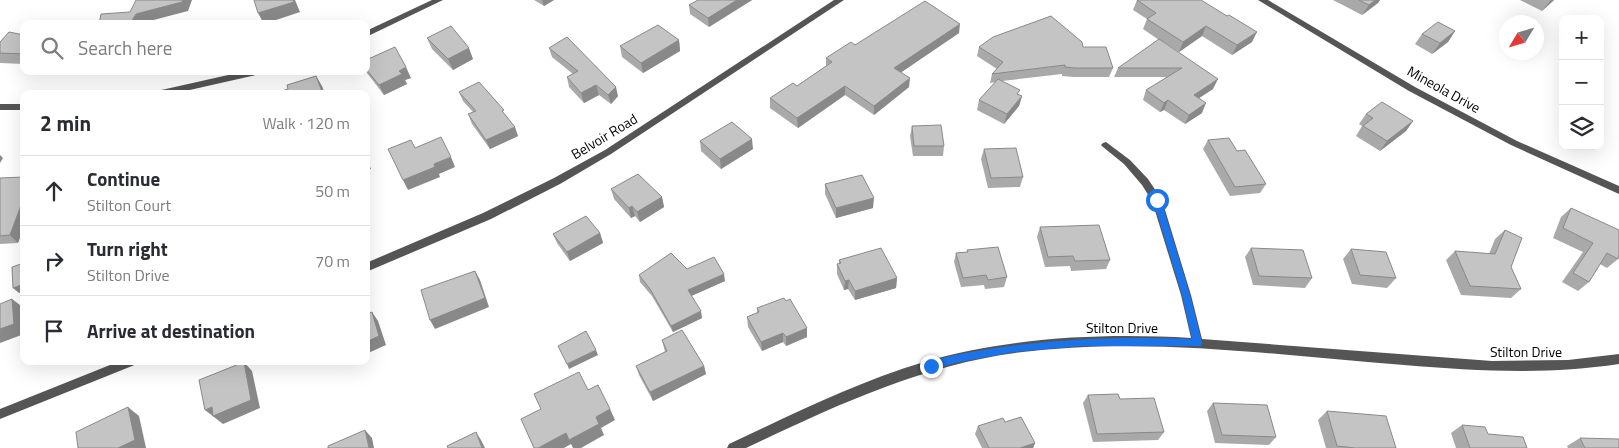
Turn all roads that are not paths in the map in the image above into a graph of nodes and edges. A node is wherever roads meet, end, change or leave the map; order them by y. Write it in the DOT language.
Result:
graph roads {
  1 [pos="440,0"];
  2 [pos="840,0"];
  3 [pos="1262,0"];
  4 [pos="370,32"];
  5 [pos="242,75"];
  6 [pos="176,90"];
  7 [pos="0,106"];
  8 [pos="20,107"];
  9 [pos="1106,145"];
  10 [pos="1619,190"];
  11 [pos="370,266"];
  12 [pos="1198,343"];
  13 [pos="1619,359"];
  14 [pos="123,365"];
  15 [pos="0,414"];
  16 [pos="733,448"];
  1 -- 4 [label="street"];
  2 -- 11 [label="street, Belvoir Road"];
  3 -- 10 [label="street, Mineola Drive"];
  5 -- 6 [label="street"];
  7 -- 8 [label="street"];
  9 -- 12 [label="street"];
  12 -- 13 [label="street, Stilton Drive"];
  12 -- 16 [label="street, Stilton Drive"];
  14 -- 15 [label="street"];
}
